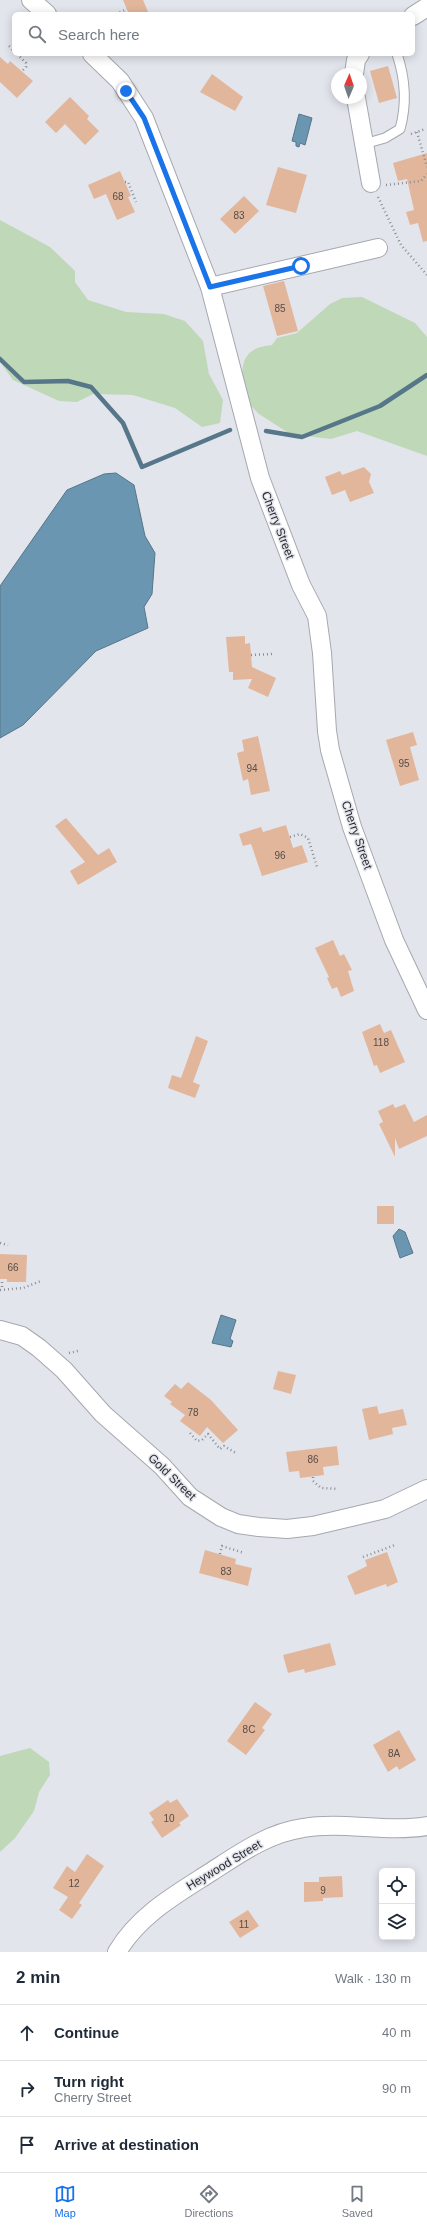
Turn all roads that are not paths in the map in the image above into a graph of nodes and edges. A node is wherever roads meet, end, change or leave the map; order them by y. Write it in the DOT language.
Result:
graph roads {
  1 [pos="31,0"];
  2 [pos="427,7"];
  3 [pos="45,12"];
  4 [pos="415,15"];
  5 [pos="94,56"];
  6 [pos="359,56"];
  7 [pos="398,56"];
  8 [pos="355,68"];
  9 [pos="357,104"];
  10 [pos="364,144"];
  11 [pos="371,183"];
  12 [pos="378,248"];
  13 [pos="210,287"];
  14 [pos="427,1010"];
  15 [pos="0,1330"];
  16 [pos="427,1489"];
  17 [pos="427,1826"];
  18 [pos="117,1952"];
  1 -- 3 [label="street"];
  2 -- 4 [label="street"];
  5 -- 13 [label="street, Cherry Street"];
  6 -- 8 [label="street"];
  7 -- 10 [label="lane"];
  9 -- 10 [label="street"];
  10 -- 11 [label="street"];
  12 -- 13 [label="street"];
  13 -- 14 [label="street, Cherry Street"];
  15 -- 16 [label="street, Gold Street"];
  17 -- 18 [label="street, Heywood Street"];
}
